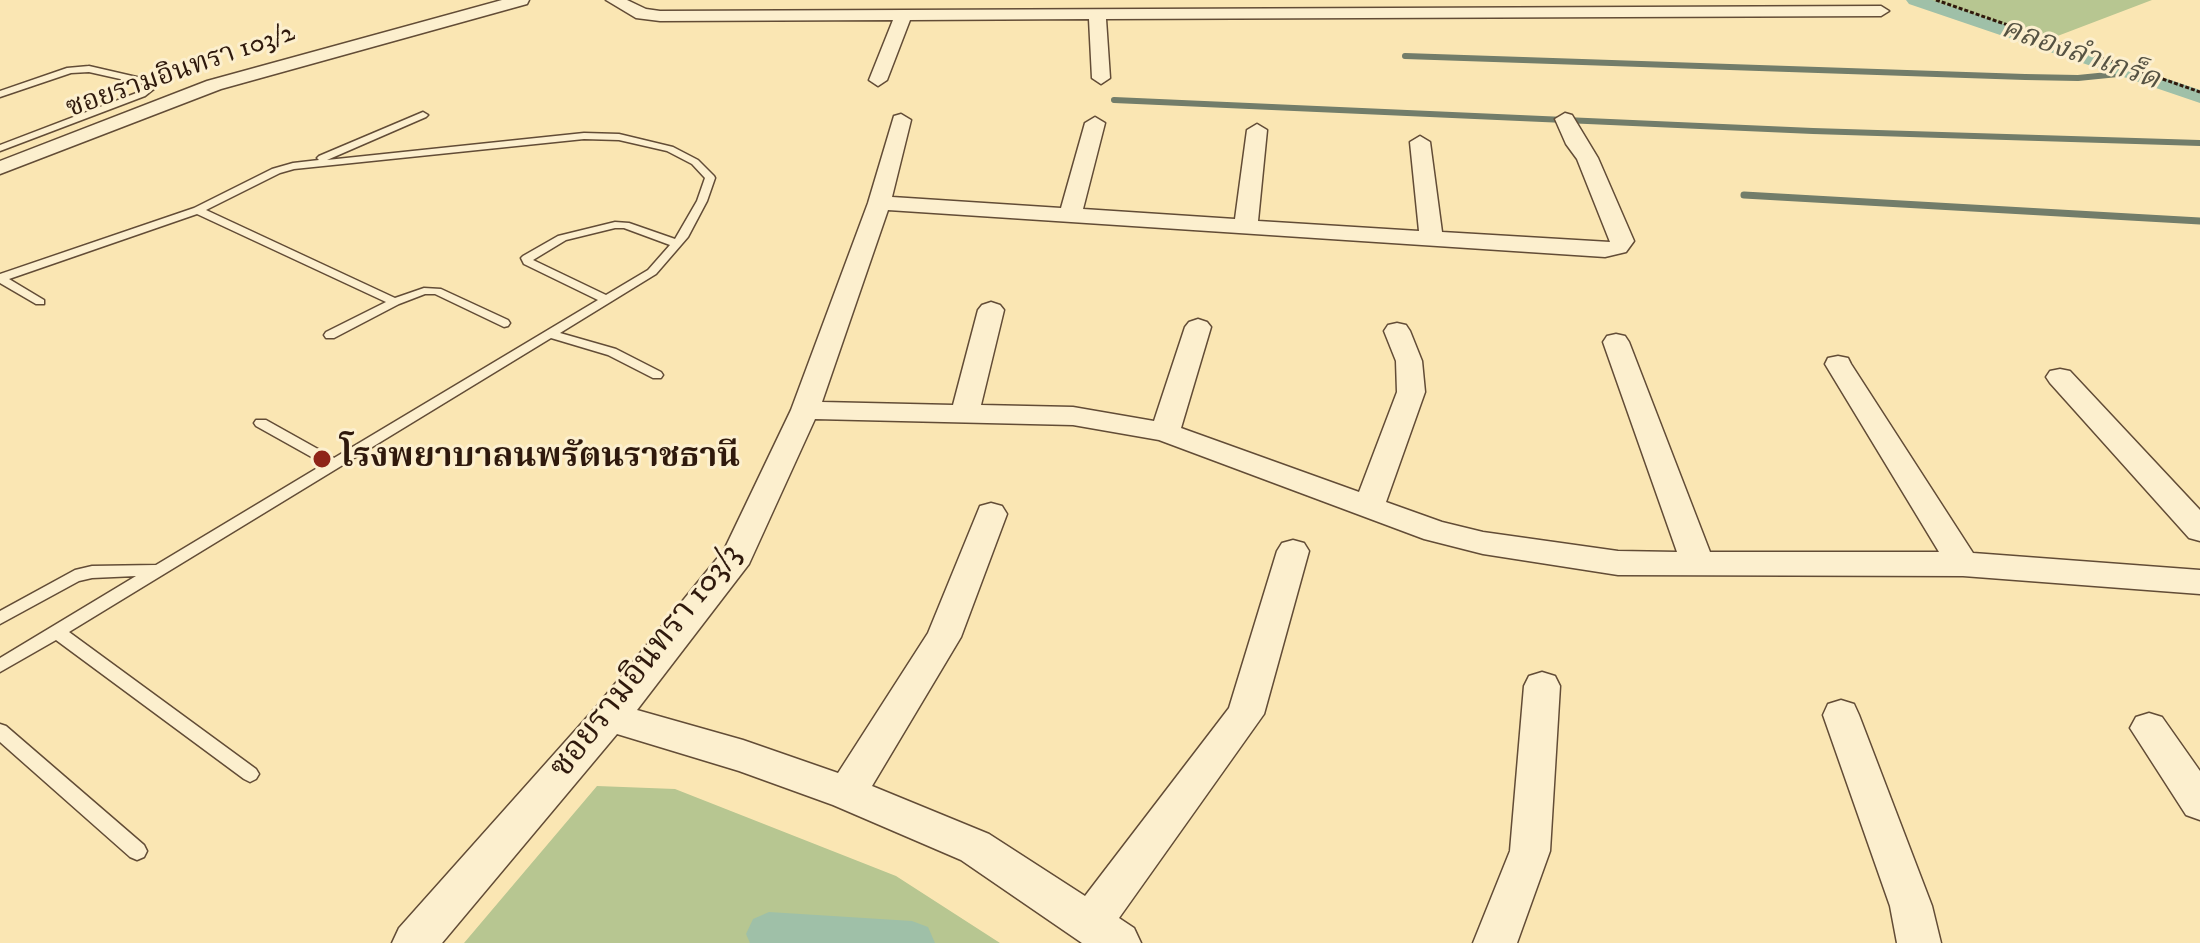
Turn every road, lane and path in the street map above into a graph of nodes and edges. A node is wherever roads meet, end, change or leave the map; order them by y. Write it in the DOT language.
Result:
graph roads {
  1 [pos="521,0"];
  2 [pos="614,0"];
  3 [pos="1936,0"];
  4 [pos="1881,11"];
  5 [pos="904,14"];
  6 [pos="1097,14"];
  7 [pos="1101,78"];
  8 [pos="878,80"];
  9 [pos="2200,92"];
  10 [pos="0,94"];
  11 [pos="423,115"];
  12 [pos="1565,119"];
  13 [pos="901,120"];
  14 [pos="1095,123"];
  15 [pos="1257,130"];
  16 [pos="1420,142"];
  17 [pos="0,148"];
  18 [pos="307,165"];
  19 [pos="0,168"];
  20 [pos="879,203"];
  21 [pos="198,210"];
  22 [pos="1070,215"];
  23 [pos="1246,225"];
  24 [pos="1431,238"];
  25 [pos="677,244"];
  26 [pos="606,299"];
  27 [pos="40,302"];
  28 [pos="395,302"];
  29 [pos="991,310"];
  30 [pos="504,323"];
  31 [pos="1198,327"];
  32 [pos="1397,331"];
  33 [pos="549,334"];
  34 [pos="330,335"];
  35 [pos="1616,342"];
  36 [pos="1838,364"];
  37 [pos="657,375"];
  38 [pos="2060,377"];
  39 [pos="805,410"];
  40 [pos="964,415"];
  41 [pos="261,423"];
  42 [pos="1165,432"];
  43 [pos="335,464"];
  44 [pos="1369,507"];
  45 [pos="991,514"];
  46 [pos="2200,530"];
  47 [pos="1293,551"];
  48 [pos="1698,564"];
  49 [pos="1963,564"];
  50 [pos="162,570"];
  51 [pos="2200,582"];
  52 [pos="0,618"];
  53 [pos="57,632"];
  54 [pos="0,666"];
  55 [pos="1542,686"];
  56 [pos="1841,715"];
  57 [pos="610,717"];
  58 [pos="2149,728"];
  59 [pos="0,731"];
  60 [pos="250,774"];
  61 [pos="847,793"];
  62 [pos="2200,803"];
  63 [pos="137,851"];
  64 [pos="1105,932"];
  65 [pos="414,943"];
  66 [pos="1495,943"];
  67 [pos="1919,943"];
  1 -- 19 [label="street, ซอยรามอินทรา 103/2"];
  2 -- 5 [label="street"];
  3 -- 9 [label="path"];
  4 -- 6 [label="street"];
  5 -- 6 [label="street"];
  5 -- 8 [label="street"];
  6 -- 7 [label="street"];
  10 -- 17 [label="lane"];
  11 -- 18 [label="lane"];
  12 -- 24 [label="street"];
  13 -- 20 [label="street, ซอยรามอินทรา 103/3"];
  14 -- 22 [label="street"];
  15 -- 23 [label="street"];
  16 -- 24 [label="street"];
  18 -- 21 [label="lane"];
  18 -- 25 [label="lane"];
  20 -- 22 [label="street"];
  20 -- 39 [label="street, ซอยรามอินทรา 103/3"];
  21 -- 27 [label="lane"];
  21 -- 28 [label="lane"];
  22 -- 23 [label="street"];
  23 -- 24 [label="street"];
  25 -- 26 [label="lane"];
  25 -- 26 [label="lane"];
  26 -- 33 [label="lane"];
  28 -- 30 [label="lane"];
  28 -- 34 [label="lane"];
  29 -- 40 [label="street"];
  31 -- 42 [label="street"];
  32 -- 44 [label="street"];
  33 -- 37 [label="lane"];
  33 -- 43 [label="lane"];
  35 -- 48 [label="street"];
  36 -- 49 [label="street"];
  38 -- 46 [label="street"];
  39 -- 40 [label="street"];
  39 -- 57 [label="street, ซอยรามอินทรา 103/3"];
  40 -- 42 [label="street"];
  41 -- 43 [label="lane"];
  42 -- 44 [label="street"];
  43 -- 50 [label="lane"];
  44 -- 48 [label="street"];
  45 -- 61 [label="street"];
  47 -- 64 [label="street"];
  48 -- 49 [label="street"];
  49 -- 51 [label="street"];
  50 -- 52 [label="lane"];
  50 -- 53 [label="lane"];
  53 -- 54 [label="lane"];
  53 -- 60 [label="lane"];
  55 -- 66 [label="street"];
  56 -- 67 [label="street"];
  57 -- 61 [label="street"];
  57 -- 65 [label="street, ซอยรามอินทรา 103/3"];
  58 -- 62 [label="street"];
  59 -- 63 [label="lane"];
  61 -- 64 [label="street"];
}
